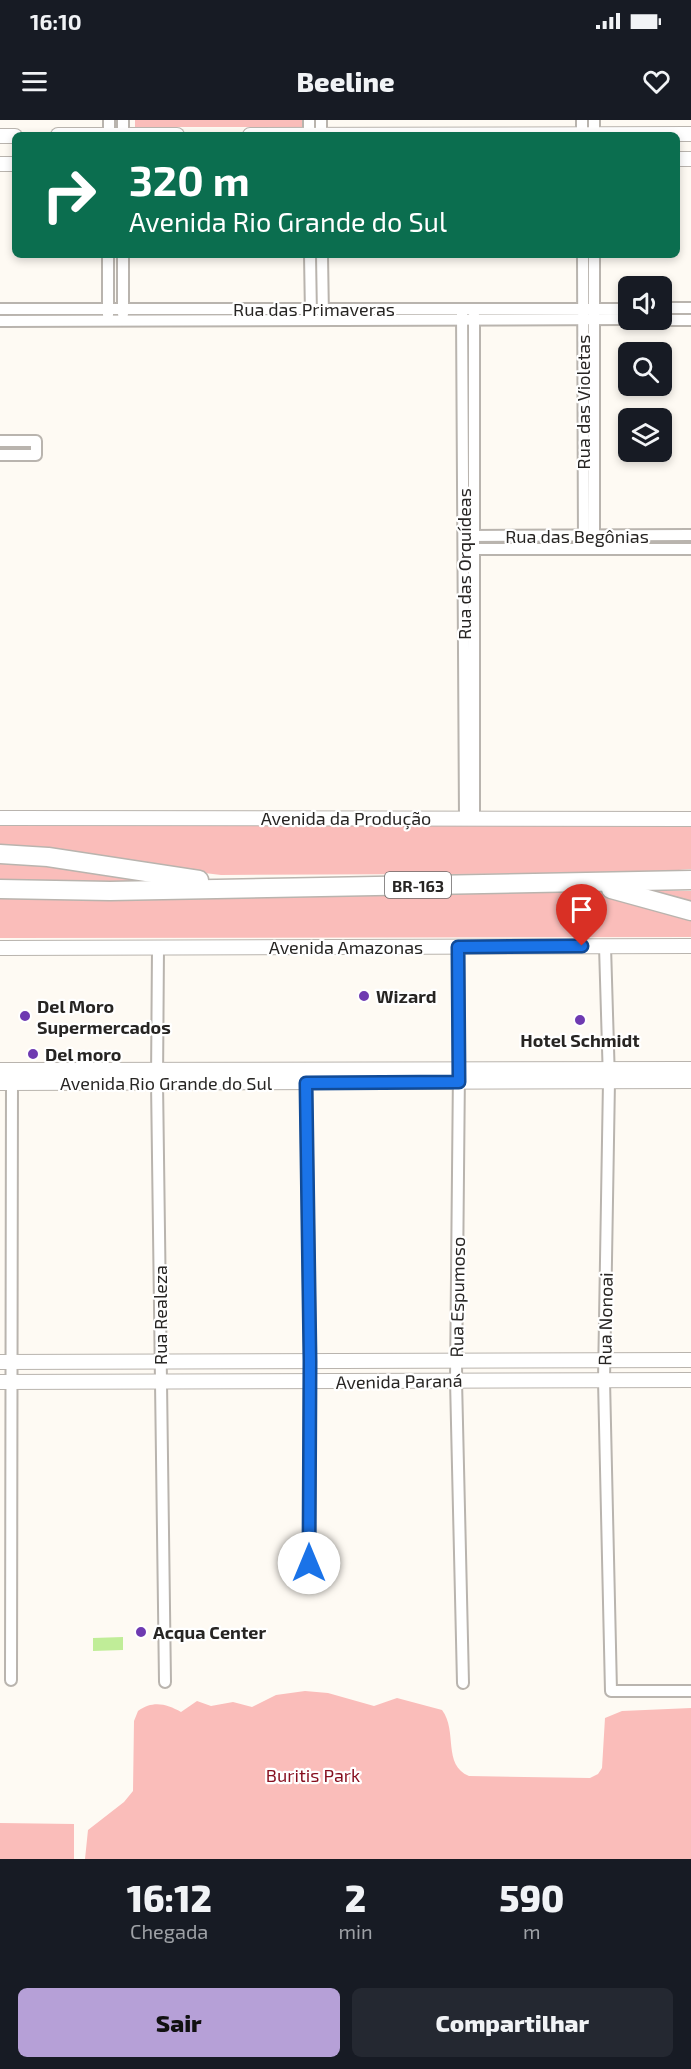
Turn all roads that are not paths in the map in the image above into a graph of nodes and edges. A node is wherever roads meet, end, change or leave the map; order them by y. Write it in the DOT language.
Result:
graph roads {
  1 [pos="123,120"];
  2 [pos="588,130"];
  3 [pos="115,132"];
  4 [pos="481,132"];
  5 [pos="640,132"];
  6 [pos="108,258"];
  7 [pos="123,258"];
  8 [pos="310,258"];
  9 [pos="322,258"];
  10 [pos="583,258"];
  11 [pos="594,258"];
  12 [pos="123,307"];
  13 [pos="108,308"];
  14 [pos="672,308"];
  15 [pos="691,308"];
  16 [pos="0,309"];
  17 [pos="618,310"];
  18 [pos="588,314"];
  19 [pos="311,315"];
  20 [pos="323,315"];
  21 [pos="462,315"];
  22 [pos="474,315"];
  23 [pos="618,318"];
  24 [pos="672,320"];
  25 [pos="691,320"];
  26 [pos="0,321"];
  27 [pos="108,321"];
  28 [pos="123,321"];
  29 [pos="0,441"];
  30 [pos="0,455"];
  31 [pos="589,535"];
  32 [pos="691,535"];
  33 [pos="469,536"];
  34 [pos="469,549"];
  35 [pos="589,549"];
  36 [pos="691,549"];
  37 [pos="0,818"];
  38 [pos="469,819"];
  39 [pos="691,819"];
  40 [pos="0,854"];
  41 [pos="691,880"];
  42 [pos="592,883"];
  43 [pos="245,888"];
  44 [pos="0,889"];
  45 [pos="691,911"];
  46 [pos="605,946"];
  47 [pos="691,946"];
  48 [pos="458,947"];
  49 [pos="0,948"];
  50 [pos="158,948"];
  51 [pos="691,1069"];
  52 [pos="609,1075"];
  53 [pos="6,1076"];
  54 [pos="157,1076"];
  55 [pos="459,1076"];
  56 [pos="691,1081"];
  57 [pos="306,1083"];
  58 [pos="691,1360"];
  59 [pos="310,1361"];
  60 [pos="456,1361"];
  61 [pos="605,1361"];
  62 [pos="6,1362"];
  63 [pos="160,1362"];
  64 [pos="456,1380"];
  65 [pos="604,1380"];
  66 [pos="691,1380"];
  67 [pos="6,1382"];
  68 [pos="160,1382"];
  69 [pos="309,1382"];
  70 [pos="309,1563"];
  71 [pos="11,1680"];
  72 [pos="165,1683"];
  73 [pos="463,1683"];
  74 [pos="691,1690"];
  1 -- 3 [label="street"];
  2 -- 4 [label="street"];
  2 -- 5 [label="street"];
  6 -- 13 [label="street"];
  7 -- 12 [label="street"];
  8 -- 19 [label="street"];
  9 -- 20 [label="street"];
  10 -- 18 [label="street, Rua das Violetas"];
  11 -- 18 [label="street, Rua das Violetas"];
  12 -- 13 [label="street, Rua das Primaveras"];
  12 -- 19 [label="street, Rua das Primaveras"];
  12 -- 28 [label="street"];
  13 -- 16 [label="street, Rua das Primaveras"];
  13 -- 27 [label="street"];
  14 -- 15 [label="street"];
  17 -- 18 [label="street, Rua das Primaveras"];
  18 -- 22 [label="street, Rua das Primaveras"];
  18 -- 23 [label="street, Rua das Primaveras"];
  18 -- 31 [label="street, Rua das Violetas"];
  19 -- 20 [label="street, Rua das Primaveras"];
  19 -- 28 [label="street, Rua das Primaveras"];
  20 -- 21 [label="street, Rua das Primaveras"];
  21 -- 22 [label="street, Rua das Primaveras"];
  21 -- 33 [label="street, Rua das Orquídeas"];
  22 -- 33 [label="street, Rua das Orquídeas"];
  24 -- 25 [label="street"];
  26 -- 27 [label="street, Rua das Primaveras"];
  27 -- 28 [label="street, Rua das Primaveras"];
  29 -- 30 [label="street"];
  31 -- 32 [label="street, Rua das Begônias"];
  31 -- 33 [label="street, Rua das Begônias"];
  31 -- 35 [label="street, Rua das Violetas"];
  33 -- 34 [label="street, Rua das Orquídeas"];
  34 -- 35 [label="street, Rua das Begônias"];
  34 -- 38 [label="street, Rua das Orquídeas"];
  35 -- 36 [label="street, Rua das Begônias"];
  37 -- 38 [label="street, Avenida da Produção"];
  38 -- 39 [label="street, Avenida da Produção"];
  40 -- 43 [label="highway, BR-163"];
  41 -- 42 [label="highway, BR-163"];
  42 -- 43 [label="highway, BR-163"];
  42 -- 45 [label="highway"];
  43 -- 44 [label="highway, BR-163"];
  46 -- 47 [label="street, Avenida Amazonas"];
  46 -- 48 [label="street, Avenida Amazonas"];
  46 -- 52 [label="street, Rua Nonoai"];
  48 -- 50 [label="street, Avenida Amazonas"];
  48 -- 55 [label="street, Rua Espumoso"];
  49 -- 50 [label="street, Avenida Amazonas"];
  50 -- 54 [label="street, Rua Realeza"];
  51 -- 52 [label="street, Avenida Rio Grande do Sul"];
  52 -- 55 [label="street, Avenida Rio Grande do Sul"];
  52 -- 56 [label="street, Avenida Rio Grande do Sul"];
  52 -- 61 [label="street, Rua Nonoai"];
  53 -- 54 [label="street, Avenida Rio Grande do Sul"];
  53 -- 62 [label="street"];
  54 -- 55 [label="street, Avenida Rio Grande do Sul"];
  54 -- 57 [label="street, Avenida Rio Grande do Sul"];
  54 -- 63 [label="street, Rua Realeza"];
  55 -- 57 [label="street, Avenida Rio Grande do Sul"];
  55 -- 60 [label="street, Rua Espumoso"];
  57 -- 59 [label="street"];
  58 -- 61 [label="street, Avenida Paraná"];
  59 -- 60 [label="street, Avenida Paraná"];
  59 -- 63 [label="street, Avenida Paraná"];
  59 -- 69 [label="street"];
  60 -- 61 [label="street, Avenida Paraná"];
  60 -- 64 [label="street, Rua Espumoso"];
  61 -- 65 [label="street, Rua Nonoai"];
  62 -- 63 [label="street, Avenida Paraná"];
  62 -- 67 [label="street"];
  63 -- 68 [label="street, Rua Realeza"];
  64 -- 65 [label="street, Avenida Paraná"];
  64 -- 69 [label="street, Avenida Paraná"];
  64 -- 73 [label="street, Rua Espumoso"];
  65 -- 66 [label="street, Avenida Paraná"];
  65 -- 74 [label="street, Rua Nonoai"];
  67 -- 68 [label="street, Avenida Paraná"];
  67 -- 71 [label="street"];
  68 -- 69 [label="street, Avenida Paraná"];
  68 -- 72 [label="street, Rua Realeza"];
  69 -- 70 [label="street"];
}
